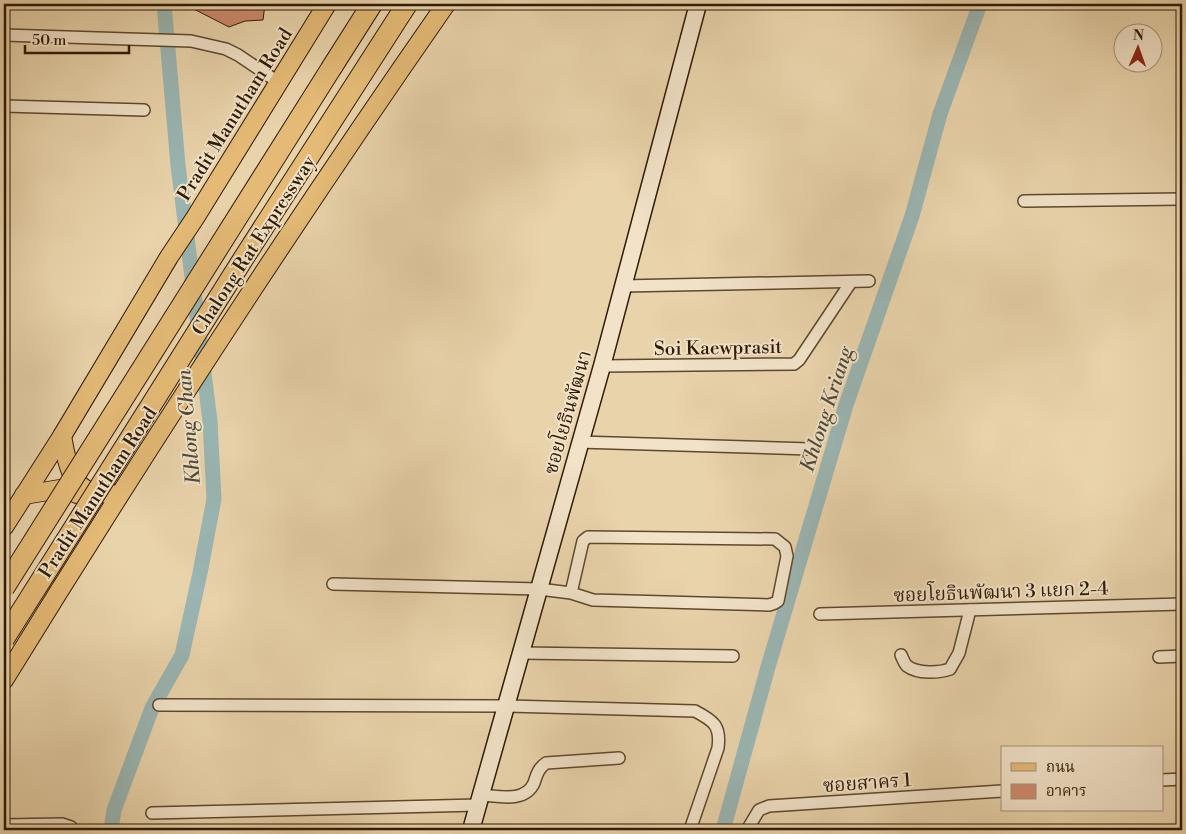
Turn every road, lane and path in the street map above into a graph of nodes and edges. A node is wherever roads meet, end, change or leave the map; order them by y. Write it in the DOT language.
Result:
graph roads {
  1 [pos="327,4"];
  2 [pos="372,4"];
  3 [pos="407,4"];
  4 [pos="446,4"];
  5 [pos="698,4"];
  6 [pos="4,35"];
  7 [pos="278,82"];
  8 [pos="4,106"];
  9 [pos="144,110"];
  10 [pos="1182,199"];
  11 [pos="1024,201"];
  12 [pos="869,281"];
  13 [pos="851,282"];
  14 [pos="622,286"];
  15 [pos="602,366"];
  16 [pos="62,436"];
  17 [pos="579,442"];
  18 [pos="810,450"];
  19 [pos="141,463"];
  20 [pos="24,495"];
  21 [pos="4,527"];
  22 [pos="93,536"];
  23 [pos="333,584"];
  24 [pos="4,588"];
  25 [pos="539,589"];
  26 [pos="571,593"];
  27 [pos="1182,604"];
  28 [pos="970,610"];
  29 [pos="820,614"];
  30 [pos="4,639"];
  31 [pos="521,653"];
  32 [pos="902,655"];
  33 [pos="733,656"];
  34 [pos="1159,656"];
  35 [pos="1182,656"];
  36 [pos="4,680"];
  37 [pos="159,705"];
  38 [pos="506,706"];
  39 [pos="619,758"];
  40 [pos="1182,779"];
  41 [pos="1164,780"];
  42 [pos="1001,791"];
  43 [pos="480,800"];
  44 [pos="152,814"];
  45 [pos="4,825"];
  46 [pos="72,830"];
  47 [pos="471,830"];
  48 [pos="690,830"];
  49 [pos="747,830"];
  1 -- 7 [label="main road, Pradit Manutham Road"];
  2 -- 24 [label="highway, Chalong Rat Expressway, bridge"];
  3 -- 30 [label="highway, Chalong Rat Expressway, bridge"];
  4 -- 19 [label="main road, Pradit Manutham Road"];
  5 -- 14 [label="street, ซอยโยธินพัฒนา"];
  6 -- 7 [label="street"];
  7 -- 16 [label="main road, Pradit Manutham Road"];
  8 -- 9 [label="street"];
  10 -- 11 [label="street"];
  12 -- 13 [label="street"];
  13 -- 14 [label="street"];
  13 -- 15 [label="street, Soi Kaewprasit"];
  14 -- 15 [label="street, ซอยโยธินพัฒนา"];
  15 -- 17 [label="street, ซอยโยธินพัฒนา"];
  16 -- 19 [label="main road"];
  16 -- 20 [label="main road, Pradit Manutham Road"];
  17 -- 18 [label="street"];
  17 -- 25 [label="street, ซอยโยธินพัฒนา"];
  19 -- 22 [label="main road, Pradit Manutham Road"];
  20 -- 21 [label="main road, Pradit Manutham Road"];
  20 -- 22 [label="main road"];
  22 -- 36 [label="main road, Pradit Manutham Road"];
  23 -- 25 [label="street"];
  25 -- 26 [label="street"];
  25 -- 31 [label="street, ซอยโยธินพัฒนา"];
  26 -- 26 [label="street"];
  27 -- 28 [label="street, ซอยโยธินพัฒนา 3 แยก 2-4"];
  28 -- 29 [label="street, ซอยโยธินพัฒนา 3 แยก 2-4"];
  28 -- 32 [label="street"];
  31 -- 33 [label="street"];
  31 -- 38 [label="street, ซอยโยธินพัฒนา"];
  34 -- 35 [label="street"];
  37 -- 38 [label="street"];
  38 -- 43 [label="street, ซอยโยธินพัฒนา"];
  38 -- 48 [label="street"];
  39 -- 43 [label="street"];
  40 -- 41 [label="street"];
  42 -- 49 [label="street, ซอยสาคร 1"];
  43 -- 44 [label="street"];
  43 -- 47 [label="street, ซอยโยธินพัฒนา"];
  45 -- 46 [label="street"];
}
